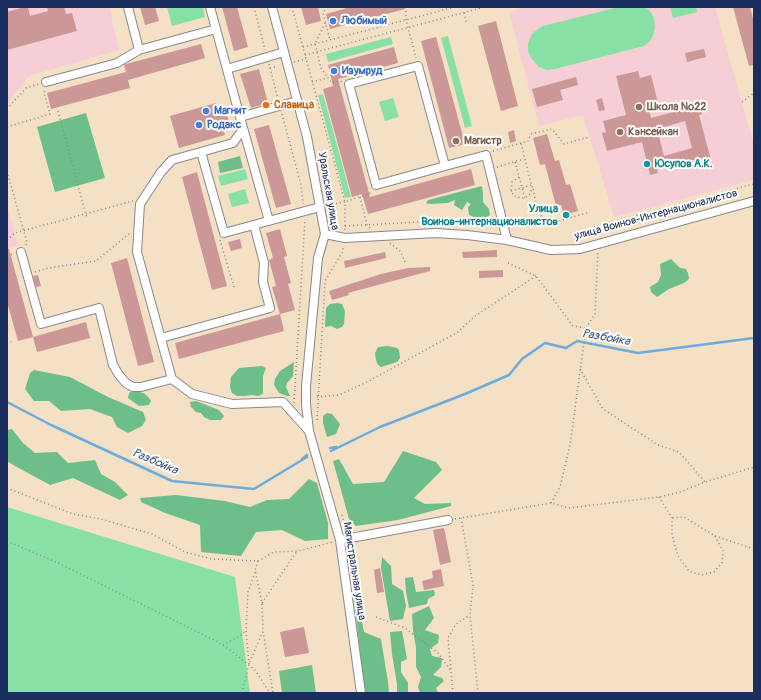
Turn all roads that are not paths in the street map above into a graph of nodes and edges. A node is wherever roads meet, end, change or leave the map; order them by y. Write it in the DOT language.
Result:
graph roads {
  1 [pos="128,7"];
  2 [pos="210,7"];
  3 [pos="272,7"];
  4 [pos="216,29"];
  5 [pos="139,50"];
  6 [pos="284,52"];
  7 [pos="227,69"];
  8 [pos="46,82"];
  9 [pos="298,101"];
  10 [pos="240,117"];
  11 [pos="243,129"];
  12 [pos="201,152"];
  13 [pos="445,166"];
  14 [pos="754,201"];
  15 [pos="320,207"];
  16 [pos="269,221"];
  17 [pos="254,225"];
  18 [pos="325,234"];
  19 [pos="507,240"];
  20 [pos="21,252"];
  21 [pos="161,338"];
  22 [pos="172,379"];
  23 [pos="309,431"];
  24 [pos="448,520"];
  25 [pos="340,540"];
  26 [pos="361,693"];
  1 -- 5 [label="street"];
  2 -- 4 [label="street"];
  3 -- 6 [label="street, Уральская улица"];
  4 -- 5 [label="street"];
  4 -- 7 [label="street"];
  5 -- 8 [label="street"];
  6 -- 7 [label="street"];
  6 -- 9 [label="street, Уральская улица"];
  7 -- 10 [label="street"];
  9 -- 10 [label="street"];
  9 -- 15 [label="street, Уральская улица"];
  10 -- 11 [label="street"];
  11 -- 12 [label="street"];
  11 -- 16 [label="street"];
  12 -- 17 [label="street"];
  12 -- 21 [label="street"];
  13 -- 13 [label="street"];
  13 -- 19 [label="street"];
  14 -- 19 [label="street, улица Воинов-Интернационалистов"];
  15 -- 16 [label="street"];
  15 -- 18 [label="street, Уральская улица"];
  16 -- 17 [label="street"];
  17 -- 21 [label="street"];
  18 -- 19 [label="street, улица Воинов-Интернационалистов"];
  18 -- 23 [label="street, Уральская улица"];
  20 -- 22 [label="street"];
  21 -- 22 [label="street"];
  22 -- 23 [label="street"];
  23 -- 25 [label="street, Магистральная улица"];
  24 -- 25 [label="street"];
  25 -- 26 [label="street, Магистральная улица"];
}
